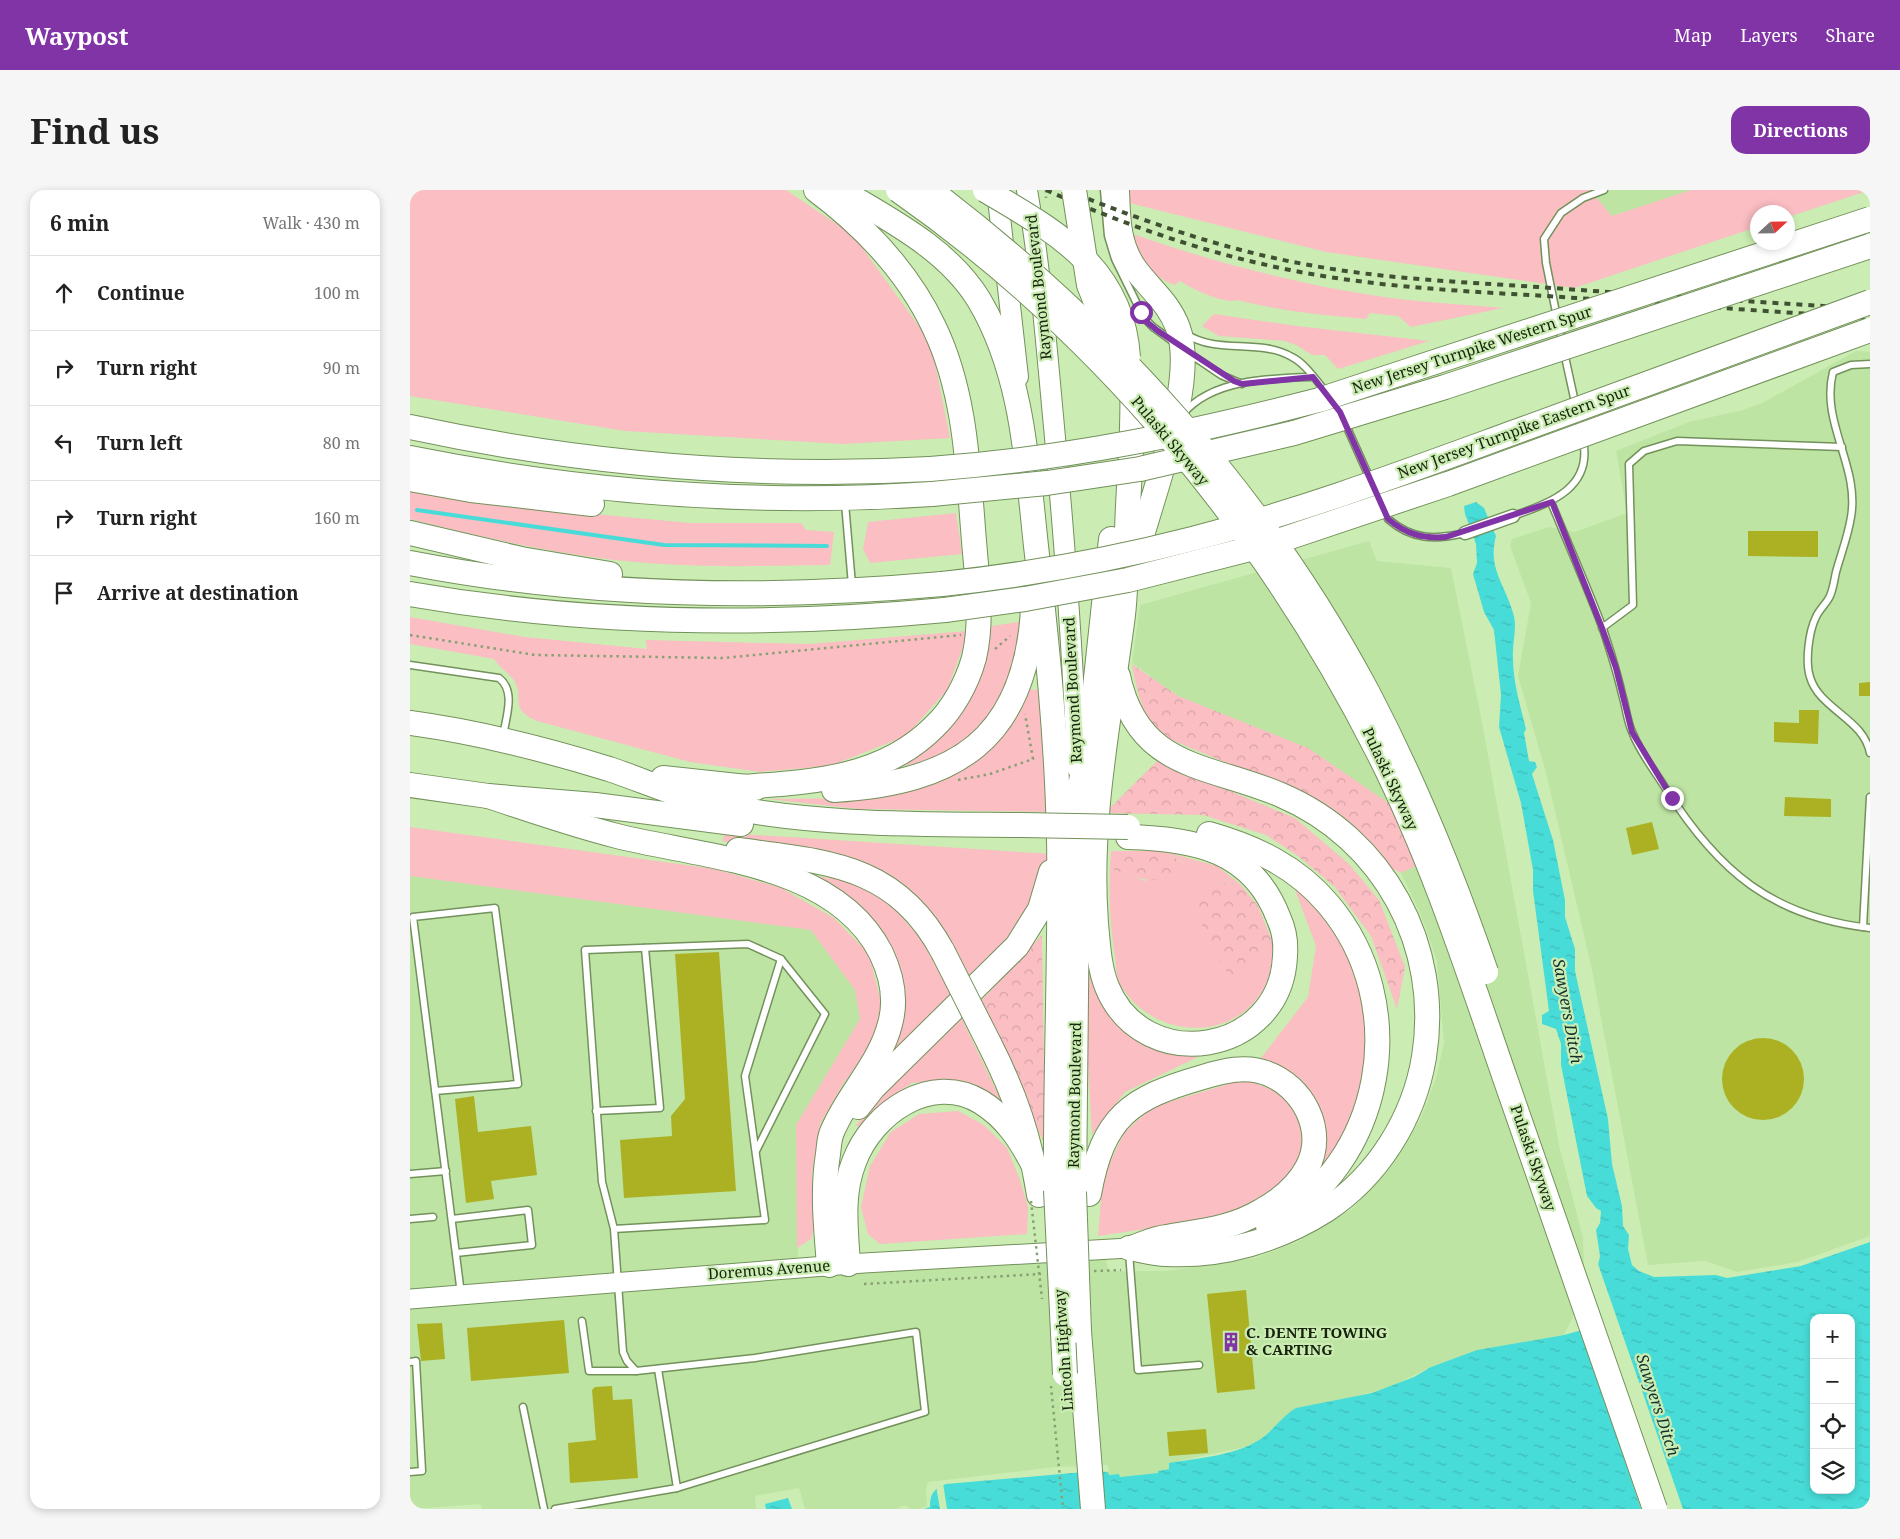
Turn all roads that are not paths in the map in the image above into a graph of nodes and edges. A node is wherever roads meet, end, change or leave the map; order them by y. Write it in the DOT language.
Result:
graph roads {
  1 [pos="816,190"];
  2 [pos="840,190"];
  3 [pos="898,190"];
  4 [pos="930,190"];
  5 [pos="986,190"];
  6 [pos="997,190"];
  7 [pos="1027,190"];
  8 [pos="1035,190"];
  9 [pos="1074,190"];
  10 [pos="1104,190"];
  11 [pos="1117,190"];
  12 [pos="1604,190"];
  13 [pos="1031,213"];
  14 [pos="1870,219"];
  15 [pos="1870,246"];
  16 [pos="1870,302"];
  17 [pos="1870,330"];
  18 [pos="1181,339"];
  19 [pos="1123,355"];
  20 [pos="1870,364"];
  21 [pos="1313,377"];
  22 [pos="1242,384"];
  23 [pos="1336,406"];
  24 [pos="1340,412"];
  25 [pos="410,419"];
  26 [pos="410,427"];
  27 [pos="1023,428"];
  28 [pos="1172,430"];
  29 [pos="446,435"];
  30 [pos="1842,447"];
  31 [pos="410,458"];
  32 [pos="410,480"];
  33 [pos="709,498"];
  34 [pos="845,499"];
  35 [pos="1552,502"];
  36 [pos="1513,516"];
  37 [pos="410,533"];
  38 [pos="1465,533"];
  39 [pos="1037,552"];
  40 [pos="410,563"];
  41 [pos="852,592"];
  42 [pos="410,594"];
  43 [pos="705,595"];
  44 [pos="1123,610"];
  45 [pos="1602,628"];
  46 [pos="410,665"];
  47 [pos="1116,666"];
  48 [pos="410,723"];
  49 [pos="502,740"];
  50 [pos="1870,753"];
  51 [pos="609,770"];
  52 [pos="410,785"];
  53 [pos="742,787"];
  54 [pos="488,796"];
  55 [pos="1078,797"];
  56 [pos="1870,797"];
  57 [pos="1022,831"];
  58 [pos="1128,832"];
  59 [pos="1059,836"];
  60 [pos="1235,843"];
  61 [pos="666,845"];
  62 [pos="1866,928"];
  63 [pos="645,948"];
  64 [pos="781,959"];
  65 [pos="1164,1089"];
  66 [pos="435,1091"];
  67 [pos="596,1111"];
  68 [pos="756,1151"];
  69 [pos="826,1163"];
  70 [pos="1034,1166"];
  71 [pos="446,1171"];
  72 [pos="410,1174"];
  73 [pos="1053,1195"];
  74 [pos="433,1217"];
  75 [pos="410,1218"];
  76 [pos="452,1219"];
  77 [pos="614,1229"];
  78 [pos="1129,1248"];
  79 [pos="1219,1250"];
  80 [pos="456,1253"];
  81 [pos="838,1265"];
  82 [pos="617,1281"];
  83 [pos="461,1295"];
  84 [pos="410,1299"];
  85 [pos="582,1321"];
  86 [pos="410,1362"];
  87 [pos="1199,1365"];
  88 [pos="658,1369"];
  89 [pos="636,1371"];
  90 [pos="523,1407"];
  91 [pos="410,1472"];
  92 [pos="677,1488"];
  93 [pos="544,1509"];
  94 [pos="555,1509"];
  95 [pos="1078,1509"];
  96 [pos="1093,1509"];
  97 [pos="1655,1509"];
  98 [pos="1671,1509"];
  1 -- 53 [label="highway"];
  2 -- 27 [label="highway"];
  3 -- 97 [label="highway, Pulaski Skyway, bridge"];
  4 -- 19 [label="highway, Pulaski Skyway, bridge"];
  5 -- 19 [label="highway, bridge"];
  6 -- 27 [label="main road, Raymond Boulevard"];
  7 -- 13 [label="main road, Raymond Boulevard"];
  8 -- 13 [label="lane"];
  9 -- 19 [label="highway, bridge"];
  10 -- 18 [label="lane"];
  11 -- 18 [label="highway"];
  12 -- 35 [label="lane"];
  13 -- 55 [label="main road, Raymond Boulevard"];
  14 -- 29 [label="highway, New Jersey Turnpike Western Spur, bridge"];
  15 -- 34 [label="highway, New Jersey Turnpike Western Spur, bridge"];
  16 -- 41 [label="highway, New Jersey Turnpike Eastern Spur, bridge"];
  17 -- 42 [label="highway, New Jersey Turnpike Eastern Spur, bridge"];
  18 -- 21 [label="lane"];
  18 -- 22 [label="lane"];
  18 -- 28 [label="highway"];
  19 -- 44 [label="highway"];
  19 -- 55 [label="highway"];
  19 -- 98 [label="highway, Pulaski Skyway, bridge"];
  20 -- 30 [label="lane"];
  21 -- 22 [label="lane"];
  21 -- 23 [label="lane"];
  22 -- 28 [label="lane"];
  24 -- 38 [label="lane"];
  25 -- 29 [label="highway"];
  26 -- 29 [label="highway, New Jersey Turnpike Western Spur"];
  27 -- 39 [label="highway, Raymond Boulevard"];
  28 -- 44 [label="highway"];
  30 -- 45 [label="lane"];
  30 -- 50 [label="lane"];
  31 -- 33 [label="highway, New Jersey Turnpike Western Spur"];
  32 -- 33 [label="highway"];
  33 -- 34 [label="highway, New Jersey Turnpike Western Spur"];
  34 -- 41 [label="lane"];
  35 -- 36 [label="lane"];
  35 -- 45 [label="lane"];
  36 -- 38 [label="street"];
  37 -- 43 [label="highway"];
  39 -- 53 [label="highway"];
  39 -- 59 [label="highway, Raymond Boulevard"];
  40 -- 43 [label="highway, New Jersey Turnpike Eastern Spur"];
  41 -- 43 [label="highway, New Jersey Turnpike Eastern Spur"];
  44 -- 47 [label="highway"];
  45 -- 62 [label="lane"];
  46 -- 49 [label="lane"];
  47 -- 58 [label="highway"];
  47 -- 79 [label="highway"];
  48 -- 49 [label="highway"];
  49 -- 51 [label="highway"];
  51 -- 53 [label="highway"];
  51 -- 57 [label="highway"];
  52 -- 54 [label="highway"];
  54 -- 57 [label="highway"];
  54 -- 61 [label="highway"];
  55 -- 73 [label="highway, Raymond Boulevard"];
  56 -- 62 [label="lane"];
  57 -- 58 [label="highway"];
  58 -- 60 [label="highway"];
  59 -- 69 [label="highway"];
  59 -- 73 [label="highway, Raymond Boulevard"];
  60 -- 65 [label="highway"];
  60 -- 79 [label="highway"];
  61 -- 69 [label="highway"];
  61 -- 70 [label="highway, bridge"];
  63 -- 64 [label="lane"];
  63 -- 67 [label="lane"];
  63 -- 67 [label="lane"];
  64 -- 68 [label="lane"];
  64 -- 68 [label="lane"];
  65 -- 73 [label="highway"];
  65 -- 78 [label="highway"];
  66 -- 66 [label="lane"];
  66 -- 71 [label="lane"];
  67 -- 77 [label="lane"];
  68 -- 77 [label="lane"];
  69 -- 81 [label="highway"];
  70 -- 73 [label="highway"];
  70 -- 81 [label="highway"];
  71 -- 72 [label="lane"];
  71 -- 76 [label="lane"];
  73 -- 95 [label="highway, Lincoln Highway, bridge"];
  73 -- 96 [label="highway, Lincoln Highway, bridge"];
  74 -- 75 [label="lane"];
  76 -- 80 [label="lane"];
  76 -- 80 [label="lane"];
  77 -- 82 [label="lane"];
  78 -- 79 [label="highway"];
  78 -- 81 [label="main road, Doremus Avenue"];
  78 -- 87 [label="lane"];
  80 -- 83 [label="lane"];
  81 -- 82 [label="main road, Doremus Avenue"];
  82 -- 83 [label="main road, Doremus Avenue"];
  82 -- 89 [label="lane"];
  83 -- 84 [label="main road, Doremus Avenue"];
  85 -- 89 [label="lane"];
  86 -- 91 [label="lane"];
  88 -- 89 [label="lane"];
  88 -- 92 [label="lane"];
  88 -- 92 [label="lane"];
  90 -- 93 [label="lane"];
  92 -- 94 [label="lane"];
}
